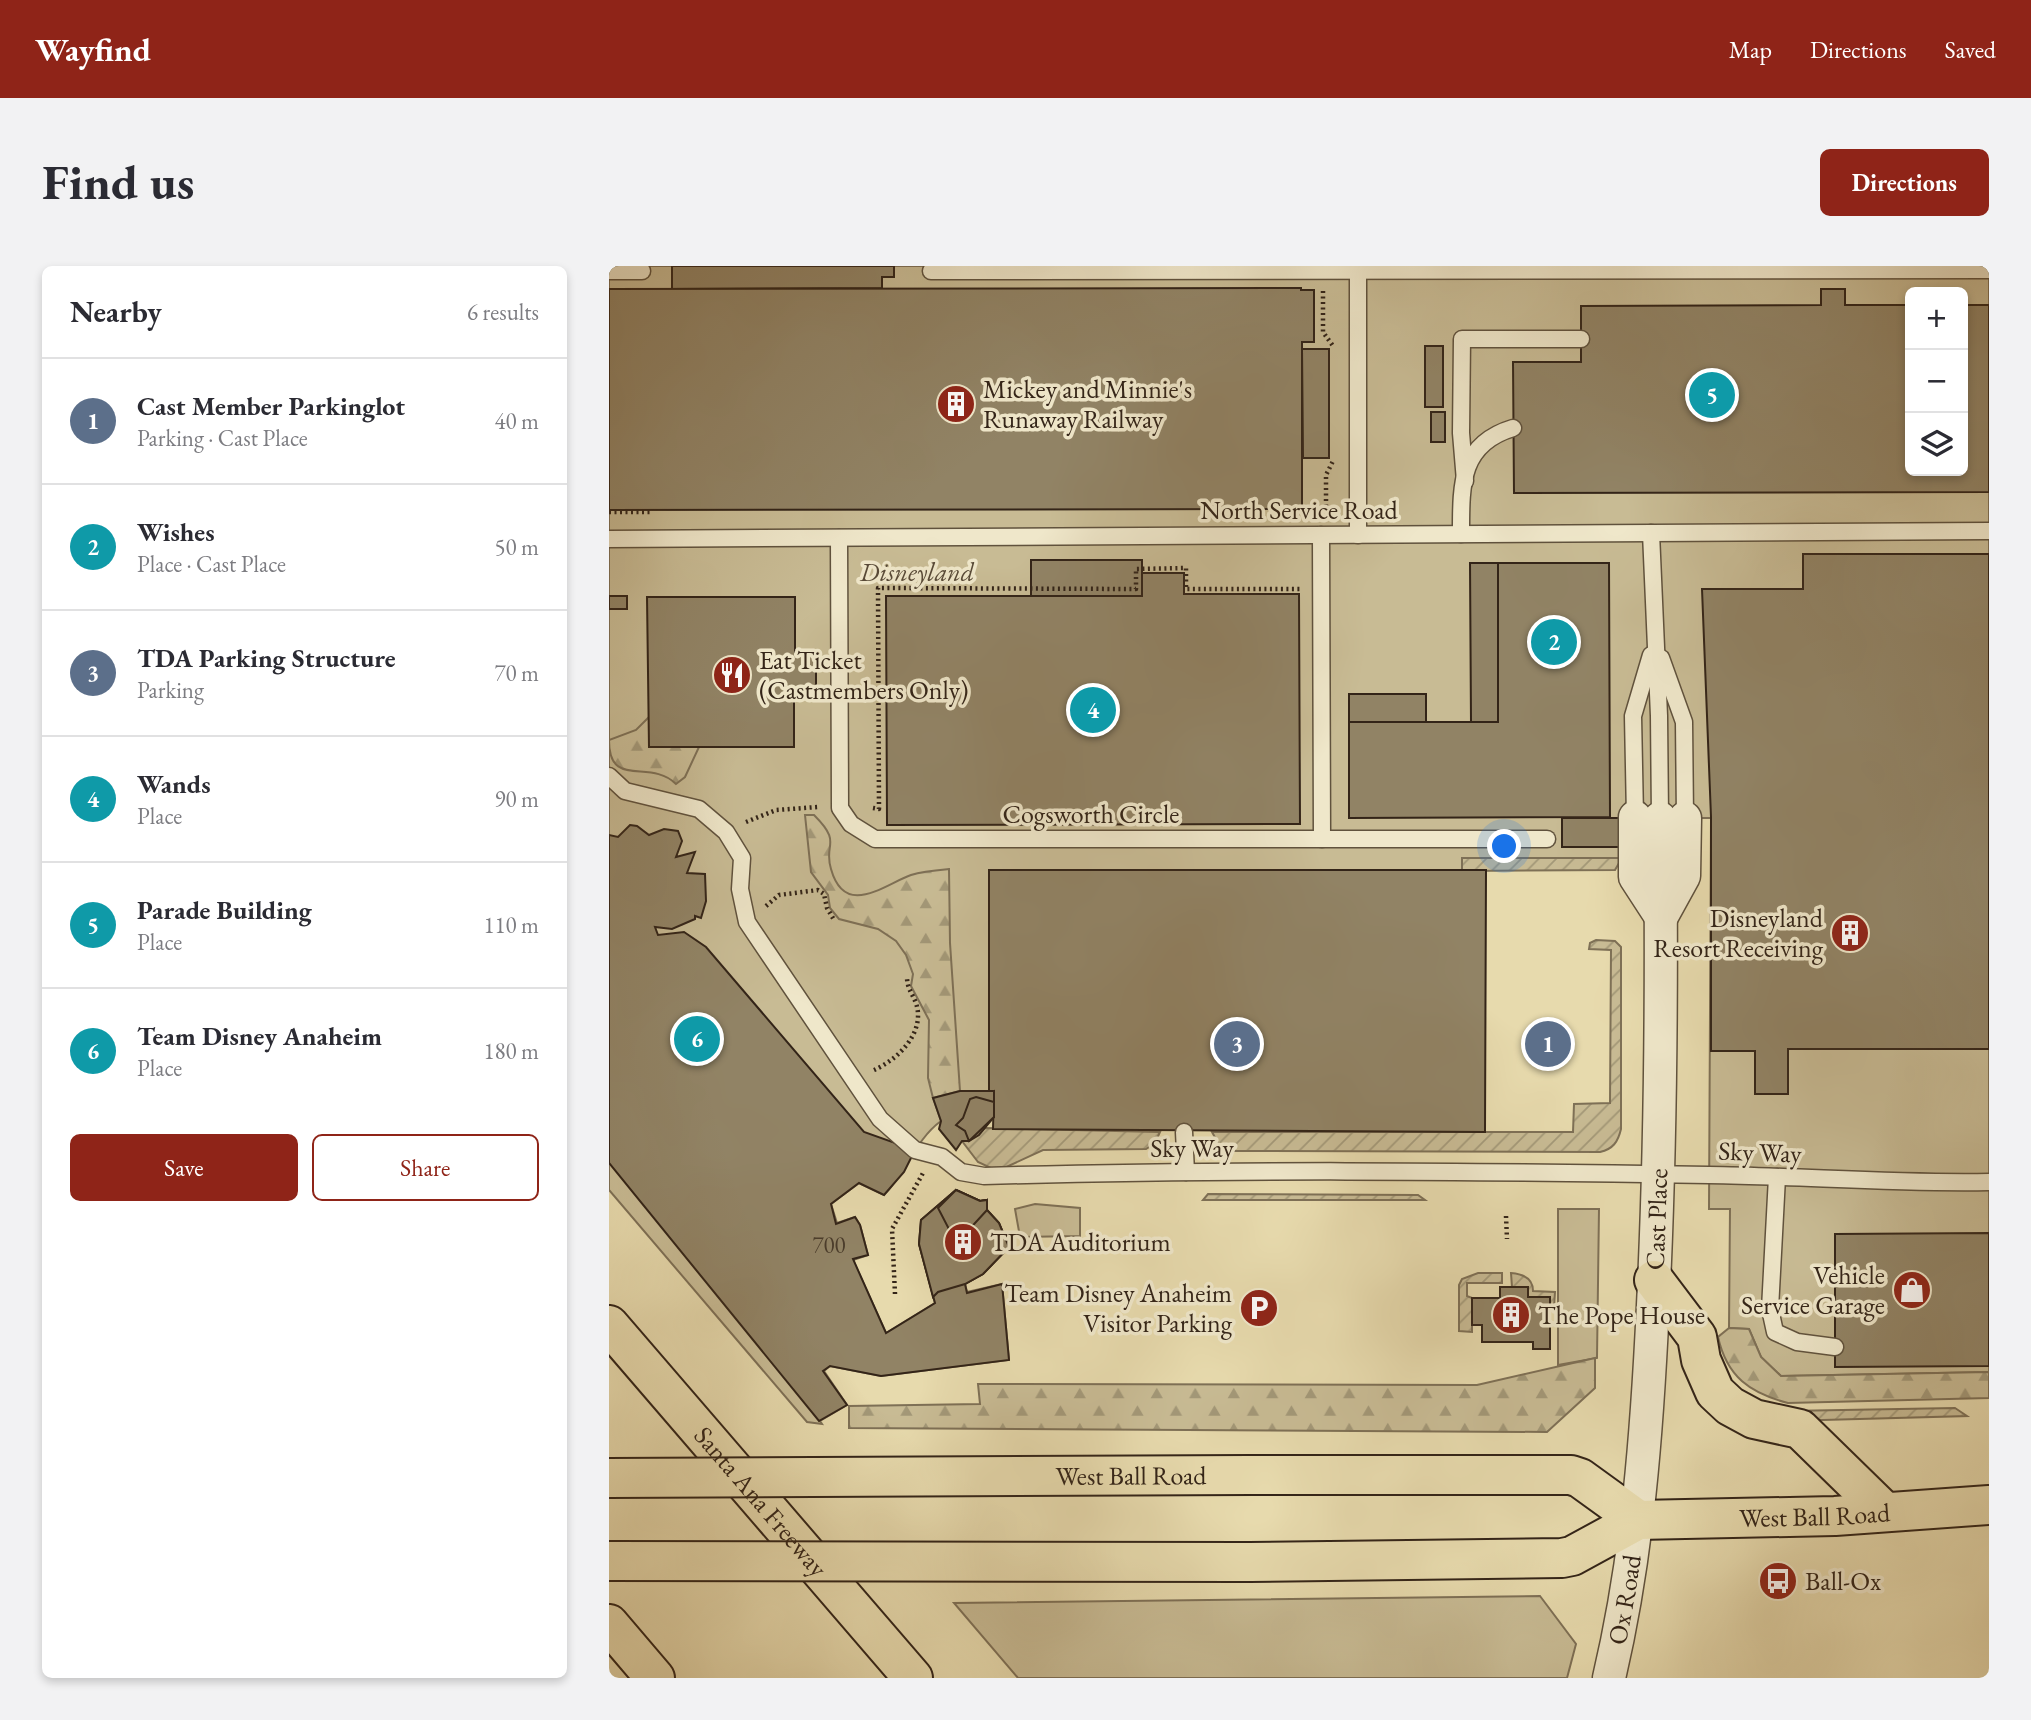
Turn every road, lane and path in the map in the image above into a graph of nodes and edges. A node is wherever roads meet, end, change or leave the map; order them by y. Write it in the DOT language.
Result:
graph roads {
  1 [pos="974,268"];
  2 [pos="1692,268"];
  3 [pos="1357,269"];
  4 [pos="1989,270"];
  5 [pos="609,271"];
  6 [pos="642,271"];
  7 [pos="931,271"];
  8 [pos="1581,339"];
  9 [pos="1513,428"];
  10 [pos="1465,481"];
  11 [pos="1989,531"];
  12 [pos="1651,533"];
  13 [pos="1461,534"];
  14 [pos="1321,535"];
  15 [pos="1358,535"];
  16 [pos="839,538"];
  17 [pos="609,539"];
  18 [pos="1321,589"];
  19 [pos="1655,643"];
  20 [pos="609,776"];
  21 [pos="840,808"];
  22 [pos="1660,818"];
  23 [pos="726,832"];
  24 [pos="1322,839"];
  25 [pos="1547,839"];
  26 [pos="1661,917"];
  27 [pos="834,920"];
  28 [pos="747,922"];
  29 [pos="907,977"];
  30 [pos="854,1079"];
  31 [pos="1184,1132"];
  32 [pos="933,1155"];
  33 [pos="1186,1172"];
  34 [pos="1659,1175"];
  35 [pos="1777,1177"];
  36 [pos="1989,1182"];
  37 [pos="1506,1216"];
  38 [pos="1507,1239"];
  39 [pos="1654,1280"];
  40 [pos="895,1294"];
  41 [pos="609,1325"];
  42 [pos="1835,1347"];
  43 [pos="609,1478"];
  44 [pos="1989,1505"];
  45 [pos="1885,1512"];
  46 [pos="1638,1520"];
  47 [pos="609,1561"];
  48 [pos="609,1624"];
  49 [pos="655,1678"];
  50 [pos="913,1678"];
  51 [pos="1609,1678"];
  1 -- 3 [label="lane"];
  1 -- 7 [label="lane"];
  2 -- 3 [label="lane"];
  2 -- 4 [label="lane"];
  3 -- 15 [label="lane"];
  5 -- 6 [label="lane"];
  8 -- 10 [label="lane"];
  9 -- 10 [label="lane"];
  10 -- 13 [label="lane"];
  11 -- 12 [label="lane, North Service Road"];
  12 -- 13 [label="lane, North Service Road"];
  12 -- 19 [label="lane, Cast Place"];
  13 -- 15 [label="lane, North Service Road"];
  14 -- 15 [label="lane, North Service Road"];
  14 -- 16 [label="lane, North Service Road"];
  14 -- 18 [label="lane"];
  16 -- 17 [label="lane, North Service Road"];
  16 -- 21 [label="lane"];
  18 -- 21 [label="path"];
  18 -- 24 [label="lane"];
  19 -- 22 [label="lane, Cast Place"];
  19 -- 22 [label="lane, Cast Place"];
  19 -- 22 [label="lane, Cast Place"];
  20 -- 23 [label="lane, Sky Way"];
  21 -- 23 [label="path"];
  21 -- 24 [label="lane, Cogsworth Circle"];
  22 -- 26 [label="street, Cast Place"];
  22 -- 26 [label="street, Cast Place"];
  23 -- 28 [label="lane, Sky Way"];
  24 -- 25 [label="lane, Cogsworth Circle"];
  26 -- 34 [label="street, Cast Place"];
  27 -- 28 [label="path"];
  28 -- 30 [label="lane, Sky Way"];
  29 -- 30 [label="path"];
  30 -- 32 [label="lane, Sky Way"];
  31 -- 33 [label="lane"];
  32 -- 33 [label="lane, Sky Way"];
  32 -- 40 [label="path"];
  33 -- 34 [label="lane, Sky Way"];
  34 -- 35 [label="lane, Sky Way"];
  34 -- 39 [label="street, Cast Place"];
  35 -- 36 [label="lane, Sky Way"];
  35 -- 42 [label="lane"];
  37 -- 38 [label="path"];
  39 -- 45 [label="main road"];
  39 -- 46 [label="street, Cast Place"];
  41 -- 50 [label="main road, Santa Ana Freeway"];
  43 -- 46 [label="main road, West Ball Road, bridge"];
  44 -- 45 [label="main road, West Ball Road"];
  45 -- 46 [label="main road, West Ball Road"];
  46 -- 47 [label="main road, West Ball Road, bridge"];
  46 -- 51 [label="street, Ox Road"];
  48 -- 49 [label="main road"];
}
